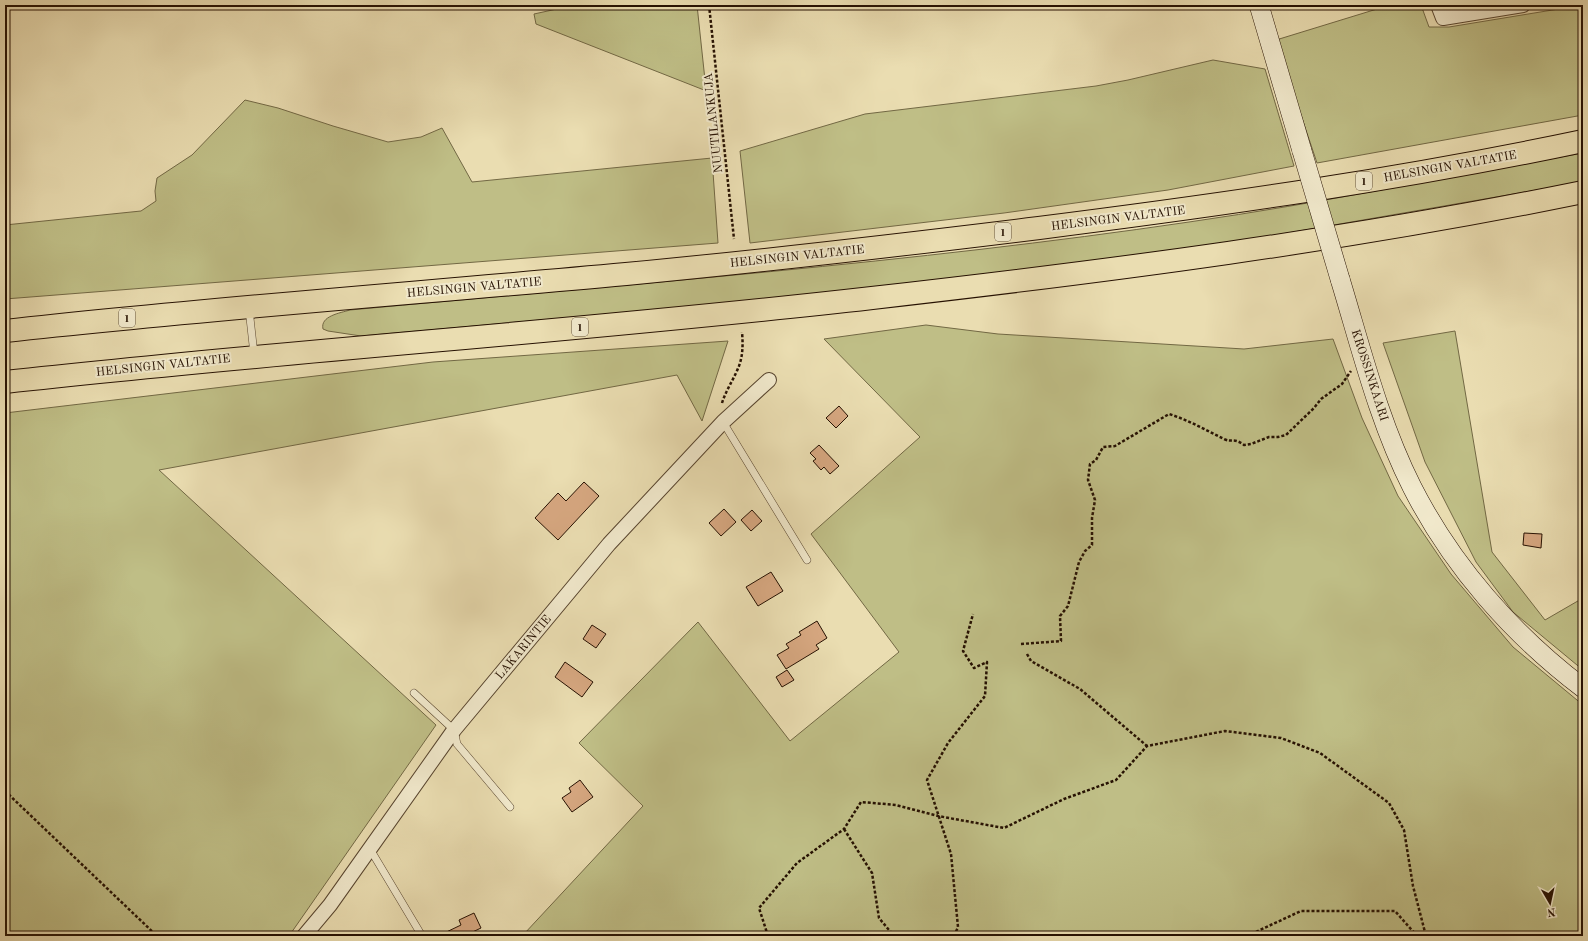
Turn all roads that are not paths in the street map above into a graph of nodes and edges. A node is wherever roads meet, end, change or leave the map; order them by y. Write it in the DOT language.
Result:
graph roads {
  1 [pos="1259,5"];
  2 [pos="1524,5"];
  3 [pos="1440,11"];
  4 [pos="1583,141"];
  5 [pos="1583,192"];
  6 [pos="1583,204"];
  7 [pos="1482,213"];
  8 [pos="249,306"];
  9 [pos="5,331"];
  10 [pos="254,356"];
  11 [pos="769,380"];
  12 [pos="5,382"];
  13 [pos="723,422"];
  14 [pos="807,560"];
  15 [pos="1583,688"];
  16 [pos="414,693"];
  17 [pos="454,730"];
  18 [pos="510,807"];
  19 [pos="370,849"];
  20 [pos="304,936"];
  21 [pos="422,936"];
  1 -- 15 [label="street, KROSSINKAARI, bridge"];
  2 -- 3 [label="street"];
  4 -- 8 [label="highway, HELSINGIN VALTATIE / 1"];
  5 -- 7 [label="highway, HELSINGIN VALTATIE / 1"];
  6 -- 7 [label="highway"];
  7 -- 10 [label="highway, HELSINGIN VALTATIE / 1"];
  8 -- 9 [label="highway, HELSINGIN VALTATIE / 1"];
  8 -- 10 [label="lane"];
  10 -- 12 [label="highway, HELSINGIN VALTATIE / 1"];
  11 -- 13 [label="street, LAKARINTIE"];
  13 -- 14 [label="lane"];
  13 -- 17 [label="street, LAKARINTIE"];
  16 -- 17 [label="lane"];
  17 -- 18 [label="lane"];
  17 -- 19 [label="street, LAKARINTIE"];
  19 -- 20 [label="street, LAKARINTIE"];
  19 -- 21 [label="lane"];
}
